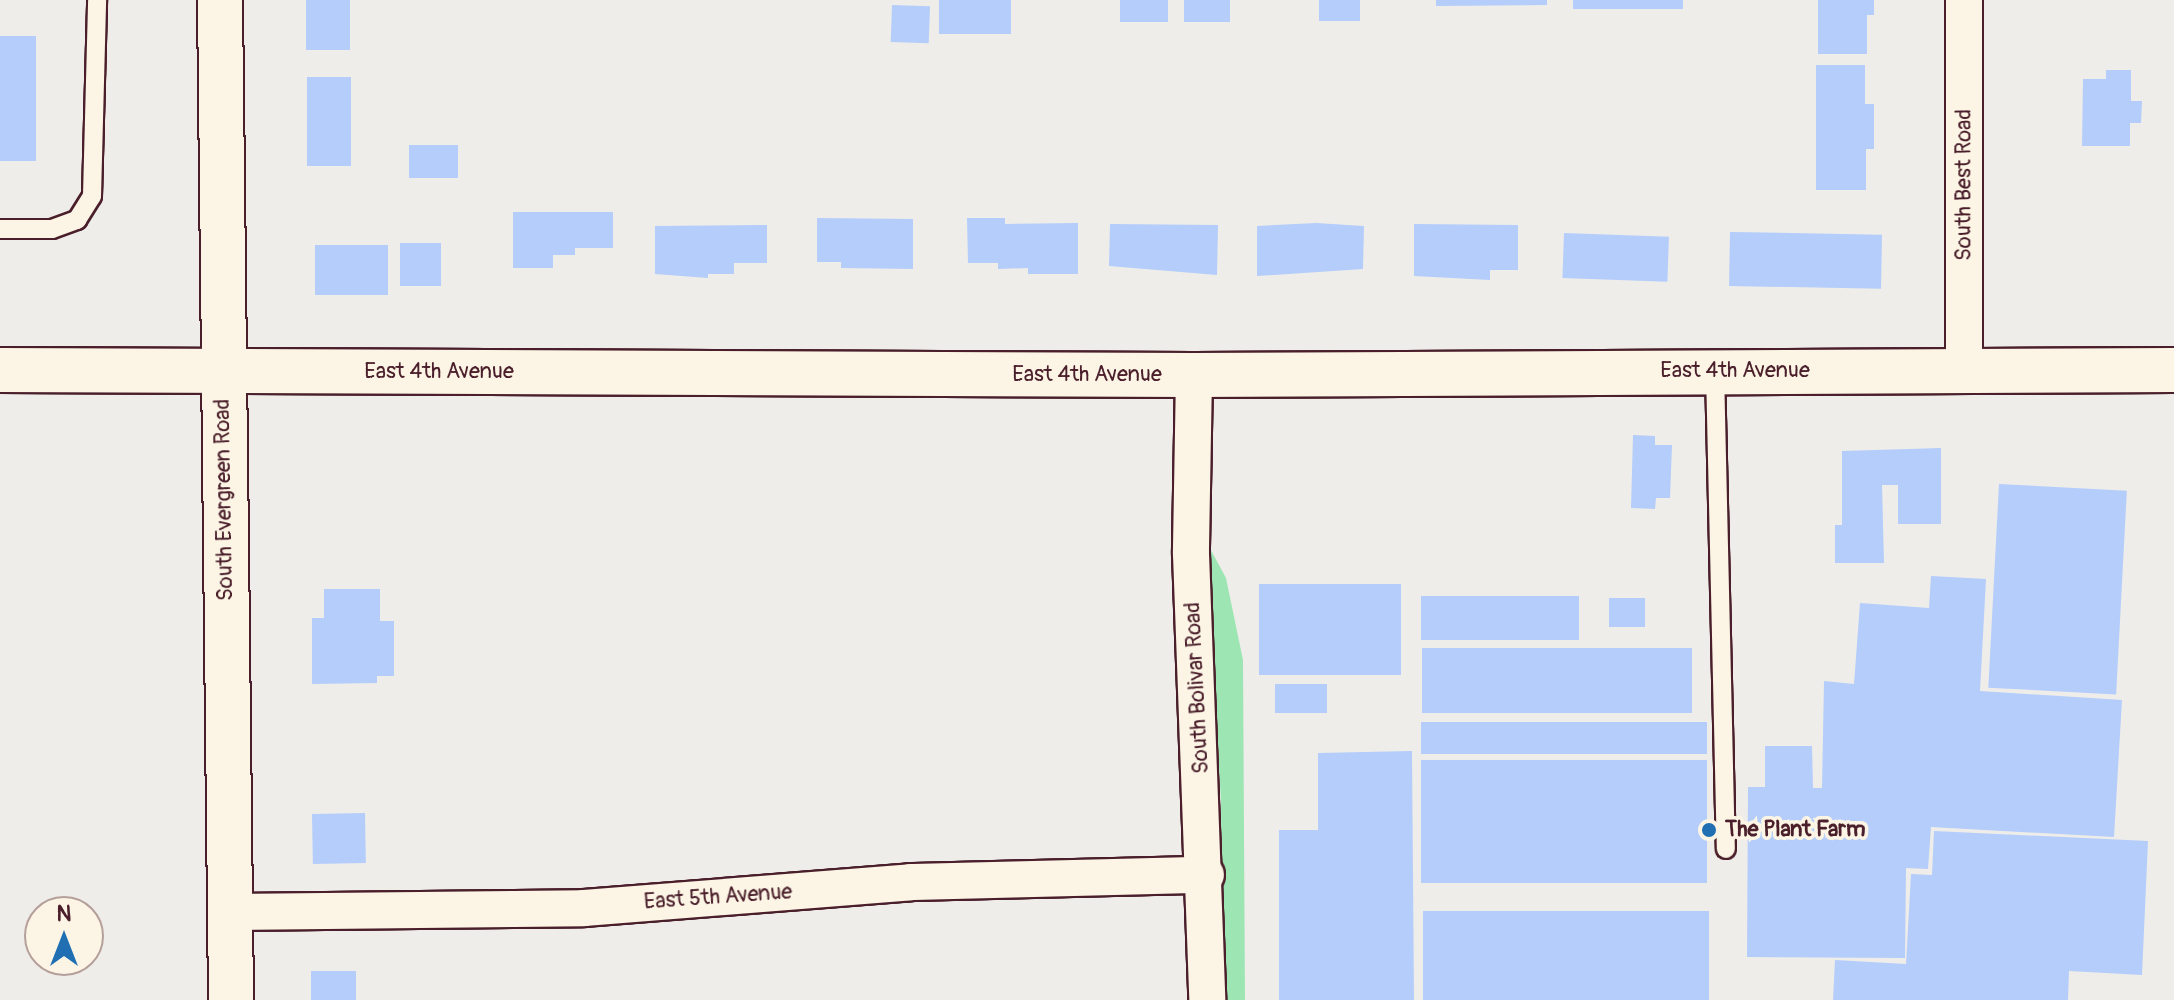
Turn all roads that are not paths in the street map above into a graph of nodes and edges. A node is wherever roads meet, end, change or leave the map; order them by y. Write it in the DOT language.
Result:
graph roads {
  1 [pos="97,0"];
  2 [pos="220,0"];
  3 [pos="1964,0"];
  4 [pos="0,229"];
  5 [pos="0,370"];
  6 [pos="1964,370"];
  7 [pos="2174,370"];
  8 [pos="222,371"];
  9 [pos="1715,371"];
  10 [pos="1194,375"];
  11 [pos="1726,849"];
  12 [pos="1206,875"];
  13 [pos="231,912"];
  14 [pos="231,1000"];
  15 [pos="1207,1000"];
  1 -- 4 [label="lane"];
  2 -- 8 [label="street, South Evergreen Road"];
  3 -- 6 [label="street, South Best Road"];
  5 -- 8 [label="street, East 4th Avenue"];
  6 -- 7 [label="street, East 4th Avenue"];
  6 -- 9 [label="street, East 4th Avenue"];
  8 -- 10 [label="street, East 4th Avenue"];
  8 -- 13 [label="street, South Evergreen Road"];
  9 -- 10 [label="street, East 4th Avenue"];
  9 -- 11 [label="lane"];
  10 -- 12 [label="street, South Bolivar Road"];
  12 -- 13 [label="street, East 5th Avenue"];
  12 -- 15 [label="street, South Bolivar Road"];
  13 -- 14 [label="street, South Evergreen Road"];
}
